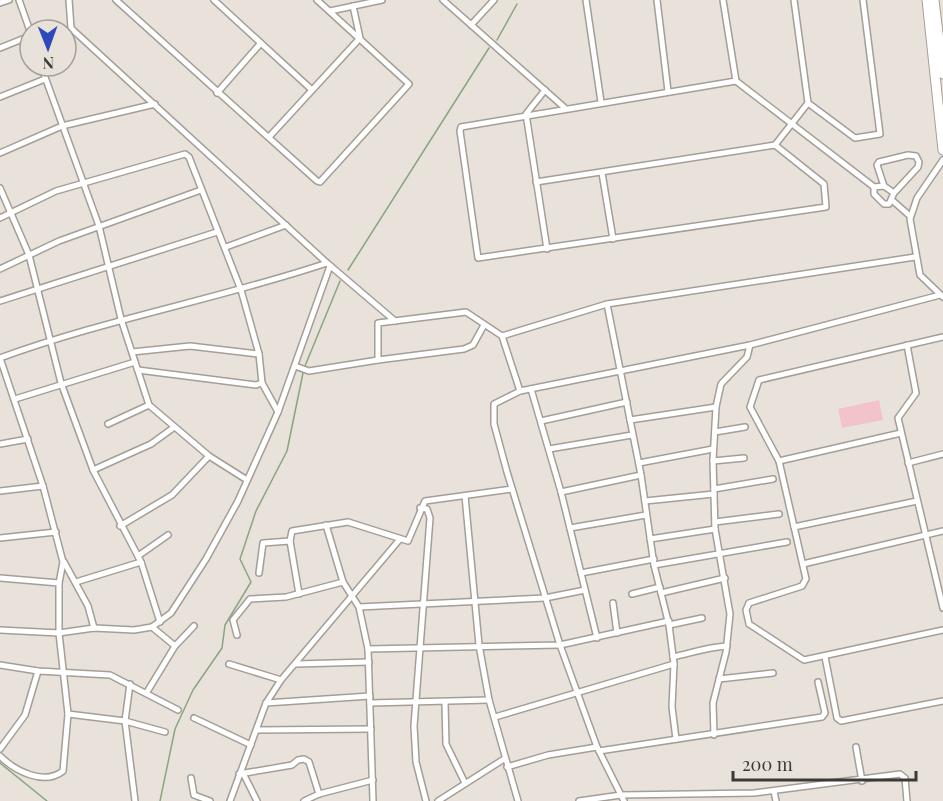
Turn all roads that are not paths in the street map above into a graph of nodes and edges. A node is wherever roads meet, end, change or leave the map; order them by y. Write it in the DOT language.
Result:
graph roads {
  1 [pos="9,0"];
  2 [pos="19,0"];
  3 [pos="69,0"];
  4 [pos="116,0"];
  5 [pos="214,0"];
  6 [pos="317,0"];
  7 [pos="381,0"];
  8 [pos="443,0"];
  9 [pos="494,0"];
  10 [pos="586,0"];
  11 [pos="657,0"];
  12 [pos="723,0"];
  13 [pos="794,0"];
  14 [pos="863,0"];
  15 [pos="927,0"];
  16 [pos="934,0"];
  17 [pos="0,3"];
  18 [pos="353,6"];
  19 [pos="330,11"];
  20 [pos="25,18"];
  21 [pos="471,25"];
  22 [pos="360,38"];
  23 [pos="18,41"];
  24 [pos="260,44"];
  25 [pos="0,48"];
  26 [pos="943,74"];
  27 [pos="45,79"];
  28 [pos="736,81"];
  29 [pos="312,90"];
  30 [pos="544,90"];
  31 [pos="668,91"];
  32 [pos="217,93"];
  33 [pos="0,97"];
  34 [pos="601,102"];
  35 [pos="808,103"];
  36 [pos="155,104"];
  37 [pos="566,108"];
  38 [pos="526,114"];
  39 [pos="791,125"];
  40 [pos="62,126"];
  41 [pos="269,136"];
  42 [pos="775,145"];
  43 [pos="943,150"];
  44 [pos="0,153"];
  45 [pos="943,160"];
  46 [pos="602,173"];
  47 [pos="536,182"];
  48 [pos="83,183"];
  49 [pos="884,186"];
  50 [pos="874,187"];
  51 [pos="0,188"];
  52 [pos="201,190"];
  53 [pos="894,193"];
  54 [pos="893,201"];
  55 [pos="11,211"];
  56 [pos="910,216"];
  57 [pos="0,218"];
  58 [pos="286,225"];
  59 [pos="99,226"];
  60 [pos="217,232"];
  61 [pos="613,239"];
  62 [pos="226,247"];
  63 [pos="547,249"];
  64 [pos="29,255"];
  65 [pos="915,257"];
  66 [pos="328,265"];
  67 [pos="108,268"];
  68 [pos="0,269"];
  69 [pos="36,290"];
  70 [pos="241,290"];
  71 [pos="941,296"];
  72 [pos="0,301"];
  73 [pos="607,304"];
  74 [pos="121,319"];
  75 [pos="395,321"];
  76 [pos="484,325"];
  77 [pos="502,336"];
  78 [pos="943,337"];
  79 [pos="49,340"];
  80 [pos="750,345"];
  81 [pos="907,345"];
  82 [pos="132,352"];
  83 [pos="260,354"];
  84 [pos="0,358"];
  85 [pos="378,360"];
  86 [pos="135,362"];
  87 [pos="295,366"];
  88 [pos="138,370"];
  89 [pos="621,370"];
  90 [pos="61,383"];
  91 [pos="262,383"];
  92 [pos="531,389"];
  93 [pos="520,391"];
  94 [pos="15,399"];
  95 [pos="627,402"];
  96 [pos="149,405"];
  97 [pos="716,407"];
  98 [pos="278,412"];
  99 [pos="630,420"];
  100 [pos="541,421"];
  101 [pos="108,424"];
  102 [pos="745,427"];
  103 [pos="173,428"];
  104 [pos="715,432"];
  105 [pos="901,434"];
  106 [pos="632,435"];
  107 [pos="28,439"];
  108 [pos="0,444"];
  109 [pos="549,449"];
  110 [pos="713,449"];
  111 [pos="943,454"];
  112 [pos="209,456"];
  113 [pos="744,458"];
  114 [pos="779,460"];
  115 [pos="713,461"];
  116 [pos="639,463"];
  117 [pos="908,463"];
  118 [pos="93,470"];
  119 [pos="641,475"];
  120 [pos="773,479"];
  121 [pos="247,480"];
  122 [pos="43,486"];
  123 [pos="512,489"];
  124 [pos="0,491"];
  125 [pos="714,491"];
  126 [pos="561,492"];
  127 [pos="465,495"];
  128 [pos="645,501"];
  129 [pos="917,501"];
  130 [pos="420,508"];
  131 [pos="779,514"];
  132 [pos="646,515"];
  133 [pos="326,525"];
  134 [pos="120,526"];
  135 [pos="715,526"];
  136 [pos="794,527"];
  137 [pos="570,528"];
  138 [pos="943,531"];
  139 [pos="56,532"];
  140 [pos="168,535"];
  141 [pos="925,535"];
  142 [pos="0,538"];
  143 [pos="400,538"];
  144 [pos="650,539"];
  145 [pos="290,541"];
  146 [pos="787,542"];
  147 [pos="718,552"];
  148 [pos="138,556"];
  149 [pos="63,562"];
  150 [pos="141,562"];
  151 [pos="654,562"];
  152 [pos="802,564"];
  153 [pos="260,573"];
  154 [pos="581,573"];
  155 [pos="0,578"];
  156 [pos="725,578"];
  157 [pos="59,582"];
  158 [pos="76,582"];
  159 [pos="343,582"];
  160 [pos="585,590"];
  161 [pos="661,590"];
  162 [pos="299,594"];
  163 [pos="632,594"];
  164 [pos="351,597"];
  165 [pos="545,598"];
  166 [pos="477,599"];
  167 [pos="423,602"];
  168 [pos="613,603"];
  169 [pos="359,607"];
  170 [pos="943,608"];
  171 [pos="702,618"];
  172 [pos="160,622"];
  173 [pos="669,623"];
  174 [pos="194,626"];
  175 [pos="152,627"];
  176 [pos="94,628"];
  177 [pos="0,630"];
  178 [pos="943,630"];
  179 [pos="59,633"];
  180 [pos="617,633"];
  181 [pos="237,635"];
  182 [pos="597,638"];
  183 [pos="479,645"];
  184 [pos="560,645"];
  185 [pos="175,646"];
  186 [pos="419,646"];
  187 [pos="727,646"];
  188 [pos="368,649"];
  189 [pos="673,657"];
  190 [pos="825,657"];
  191 [pos="369,662"];
  192 [pos="228,664"];
  193 [pos="296,664"];
  194 [pos="674,664"];
  195 [pos="0,665"];
  196 [pos="38,671"];
  197 [pos="64,673"];
  198 [pos="773,673"];
  199 [pos="280,680"];
  200 [pos="719,680"];
  201 [pos="818,682"];
  202 [pos="130,684"];
  203 [pos="147,692"];
  204 [pos="577,693"];
  205 [pos="370,696"];
  206 [pos="489,700"];
  207 [pos="943,701"];
  208 [pos="446,702"];
  209 [pos="416,703"];
  210 [pos="266,704"];
  211 [pos="370,704"];
  212 [pos="178,710"];
  213 [pos="68,714"];
  214 [pos="495,717"];
  215 [pos="194,718"];
  216 [pos="125,721"];
  217 [pos="371,729"];
  218 [pos="257,730"];
  219 [pos="165,732"];
  220 [pos="714,735"];
  221 [pos="676,739"];
  222 [pos="251,745"];
  223 [pos="856,747"];
  224 [pos="0,748"];
  225 [pos="598,749"];
  226 [pos="0,756"];
  227 [pos="504,759"];
  228 [pos="507,767"];
  229 [pos="241,773"];
  230 [pos="191,778"];
  231 [pos="373,780"];
  232 [pos="862,781"];
  233 [pos="465,783"];
  234 [pos="774,791"];
  235 [pos="319,794"];
  236 [pos="623,798"];
  237 [pos="135,801"];
  238 [pos="210,801"];
  239 [pos="230,801"];
  240 [pos="257,801"];
  241 [pos="304,801"];
  242 [pos="373,801"];
  243 [pos="426,801"];
  244 [pos="438,801"];
  245 [pos="518,801"];
  246 [pos="579,801"];
  247 [pos="776,801"];
  248 [pos="907,801"];
  1 -- 17 [label="street"];
  2 -- 20 [label="street"];
  3 -- 36 [label="street"];
  4 -- 32 [label="street"];
  5 -- 24 [label="street"];
  6 -- 19 [label="street"];
  7 -- 18 [label="street"];
  8 -- 21 [label="street"];
  9 -- 21 [label="street"];
  10 -- 34 [label="street"];
  11 -- 31 [label="street"];
  12 -- 28 [label="street"];
  13 -- 35 [label="street"];
  14 -- 35 [label="street"];
  15 -- 43 [label="highway"];
  16 -- 26 [label="highway"];
  18 -- 19 [label="street"];
  18 -- 22 [label="street"];
  19 -- 22 [label="street"];
  21 -- 30 [label="street"];
  22 -- 29 [label="street"];
  22 -- 41 [label="street"];
  23 -- 25 [label="street"];
  24 -- 29 [label="street"];
  24 -- 32 [label="street"];
  27 -- 33 [label="street"];
  27 -- 40 [label="street"];
  28 -- 31 [label="street"];
  28 -- 39 [label="street"];
  29 -- 41 [label="street"];
  30 -- 37 [label="street"];
  30 -- 38 [label="street"];
  31 -- 34 [label="street"];
  32 -- 41 [label="street"];
  34 -- 37 [label="street"];
  35 -- 39 [label="street"];
  36 -- 40 [label="street"];
  36 -- 58 [label="street"];
  37 -- 38 [label="street"];
  38 -- 47 [label="street"];
  38 -- 63 [label="street"];
  39 -- 42 [label="street"];
  39 -- 50 [label="street"];
  40 -- 44 [label="street"];
  40 -- 48 [label="street"];
  42 -- 46 [label="street"];
  42 -- 61 [label="street"];
  45 -- 56 [label="street"];
  46 -- 47 [label="street"];
  46 -- 61 [label="street"];
  47 -- 63 [label="street"];
  48 -- 52 [label="street"];
  48 -- 55 [label="street"];
  48 -- 59 [label="street"];
  49 -- 50 [label="street"];
  49 -- 53 [label="street"];
  49 -- 53 [label="street"];
  50 -- 54 [label="street"];
  51 -- 55 [label="street"];
  52 -- 59 [label="street"];
  52 -- 60 [label="street"];
  53 -- 54 [label="street"];
  54 -- 56 [label="street"];
  55 -- 57 [label="street"];
  55 -- 64 [label="street"];
  56 -- 65 [label="street"];
  58 -- 62 [label="street"];
  58 -- 66 [label="street"];
  59 -- 64 [label="street"];
  59 -- 67 [label="street"];
  60 -- 62 [label="street"];
  60 -- 67 [label="street"];
  61 -- 63 [label="street"];
  62 -- 70 [label="street"];
  64 -- 68 [label="street"];
  64 -- 69 [label="street"];
  65 -- 71 [label="street"];
  65 -- 73 [label="street"];
  66 -- 70 [label="street"];
  66 -- 75 [label="street"];
  66 -- 87 [label="street"];
  67 -- 69 [label="street"];
  67 -- 74 [label="street"];
  69 -- 72 [label="street"];
  69 -- 79 [label="street"];
  70 -- 74 [label="street"];
  70 -- 83 [label="street"];
  71 -- 80 [label="street"];
  73 -- 77 [label="street"];
  73 -- 89 [label="street"];
  74 -- 79 [label="street"];
  74 -- 82 [label="street"];
  75 -- 76 [label="street"];
  75 -- 85 [label="street"];
  76 -- 77 [label="street"];
  76 -- 85 [label="street"];
  77 -- 93 [label="street"];
  78 -- 81 [label="street"];
  79 -- 84 [label="street"];
  79 -- 90 [label="street"];
  80 -- 89 [label="street"];
  80 -- 97 [label="street"];
  81 -- 105 [label="street"];
  81 -- 114 [label="street"];
  82 -- 83 [label="street"];
  82 -- 86 [label="street"];
  83 -- 91 [label="street"];
  84 -- 94 [label="street"];
  85 -- 87 [label="street"];
  86 -- 88 [label="street"];
  86 -- 90 [label="street"];
  87 -- 98 [label="street"];
  88 -- 91 [label="street"];
  88 -- 96 [label="street"];
  89 -- 92 [label="street"];
  89 -- 95 [label="street"];
  90 -- 94 [label="street"];
  90 -- 118 [label="street"];
  91 -- 98 [label="street"];
  92 -- 93 [label="street"];
  92 -- 100 [label="street"];
  93 -- 123 [label="street"];
  94 -- 107 [label="street"];
  95 -- 99 [label="street"];
  95 -- 100 [label="street"];
  96 -- 101 [label="street"];
  96 -- 103 [label="street"];
  97 -- 99 [label="street"];
  97 -- 104 [label="street"];
  98 -- 121 [label="street"];
  99 -- 106 [label="street"];
  100 -- 109 [label="street"];
  102 -- 104 [label="street"];
  103 -- 112 [label="street"];
  103 -- 118 [label="street"];
  104 -- 110 [label="street"];
  105 -- 114 [label="street"];
  105 -- 117 [label="street"];
  106 -- 109 [label="street"];
  106 -- 116 [label="street"];
  107 -- 108 [label="street"];
  107 -- 122 [label="street"];
  109 -- 126 [label="street"];
  110 -- 115 [label="street"];
  110 -- 116 [label="street"];
  111 -- 117 [label="street"];
  112 -- 121 [label="street"];
  112 -- 134 [label="street"];
  113 -- 115 [label="street"];
  114 -- 136 [label="street"];
  115 -- 125 [label="street"];
  116 -- 119 [label="street"];
  117 -- 129 [label="street"];
  118 -- 134 [label="street"];
  119 -- 126 [label="street"];
  119 -- 128 [label="street"];
  120 -- 125 [label="street"];
  121 -- 172 [label="street"];
  122 -- 124 [label="street"];
  122 -- 139 [label="street"];
  123 -- 127 [label="street"];
  123 -- 165 [label="street"];
  125 -- 128 [label="street"];
  125 -- 135 [label="street"];
  126 -- 137 [label="street"];
  127 -- 130 [label="street"];
  127 -- 166 [label="street"];
  128 -- 132 [label="street"];
  129 -- 136 [label="street"];
  129 -- 141 [label="street"];
  130 -- 143 [label="street"];
  130 -- 167 [label="street"];
  131 -- 135 [label="street"];
  132 -- 137 [label="street"];
  132 -- 144 [label="street"];
  133 -- 143 [label="street"];
  133 -- 145 [label="street"];
  133 -- 159 [label="street"];
  134 -- 148 [label="street"];
  135 -- 144 [label="street"];
  135 -- 147 [label="street"];
  136 -- 152 [label="street"];
  137 -- 154 [label="street"];
  138 -- 141 [label="street"];
  139 -- 142 [label="street"];
  139 -- 149 [label="street"];
  140 -- 148 [label="street"];
  141 -- 152 [label="street"];
  141 -- 170 [label="street"];
  143 -- 164 [label="street"];
  144 -- 151 [label="street"];
  145 -- 153 [label="street"];
  145 -- 162 [label="street"];
  146 -- 147 [label="street"];
  147 -- 151 [label="street"];
  147 -- 156 [label="street"];
  148 -- 150 [label="street"];
  149 -- 157 [label="street"];
  149 -- 158 [label="street"];
  150 -- 158 [label="street"];
  150 -- 172 [label="street"];
  151 -- 154 [label="street"];
  151 -- 161 [label="street"];
  152 -- 190 [label="street"];
  154 -- 160 [label="street"];
  155 -- 157 [label="street"];
  156 -- 161 [label="street"];
  156 -- 187 [label="street"];
  157 -- 179 [label="street"];
  158 -- 176 [label="street"];
  159 -- 162 [label="street"];
  159 -- 164 [label="street"];
  160 -- 165 [label="street"];
  160 -- 182 [label="street"];
  161 -- 163 [label="street"];
  161 -- 173 [label="street"];
  162 -- 181 [label="street"];
  164 -- 169 [label="street"];
  164 -- 193 [label="street"];
  165 -- 166 [label="street"];
  165 -- 184 [label="street"];
  166 -- 167 [label="street"];
  166 -- 183 [label="street"];
  167 -- 169 [label="street"];
  167 -- 186 [label="street"];
  168 -- 180 [label="street"];
  169 -- 188 [label="street"];
  171 -- 173 [label="street"];
  172 -- 175 [label="street"];
  173 -- 180 [label="street"];
  173 -- 189 [label="street"];
  174 -- 185 [label="street"];
  175 -- 176 [label="street"];
  175 -- 185 [label="street"];
  176 -- 179 [label="street"];
  177 -- 179 [label="street"];
  178 -- 190 [label="street"];
  179 -- 197 [label="street"];
  180 -- 182 [label="street"];
  182 -- 184 [label="street"];
  183 -- 184 [label="street"];
  183 -- 186 [label="street"];
  183 -- 206 [label="street"];
  184 -- 204 [label="street"];
  185 -- 203 [label="street"];
  186 -- 188 [label="street"];
  186 -- 209 [label="street"];
  187 -- 189 [label="street"];
  187 -- 200 [label="street"];
  188 -- 191 [label="street"];
  189 -- 194 [label="street"];
  190 -- 207 [label="street"];
  191 -- 193 [label="street"];
  191 -- 205 [label="street"];
  192 -- 199 [label="street"];
  193 -- 199 [label="street"];
  194 -- 204 [label="street"];
  194 -- 221 [label="street"];
  195 -- 196 [label="street"];
  196 -- 197 [label="street"];
  196 -- 224 [label="street"];
  197 -- 202 [label="street"];
  197 -- 213 [label="street"];
  198 -- 200 [label="street"];
  199 -- 210 [label="street"];
  200 -- 220 [label="street"];
  201 -- 220 [label="street"];
  202 -- 203 [label="street"];
  202 -- 216 [label="street"];
  203 -- 212 [label="street"];
  204 -- 214 [label="street"];
  204 -- 225 [label="street"];
  205 -- 210 [label="street"];
  205 -- 211 [label="street"];
  206 -- 208 [label="street"];
  206 -- 214 [label="street"];
  208 -- 209 [label="street"];
  208 -- 233 [label="street"];
  209 -- 211 [label="street"];
  209 -- 243 [label="street"];
  210 -- 218 [label="street"];
  211 -- 217 [label="street"];
  213 -- 216 [label="street"];
  213 -- 226 [label="street"];
  214 -- 227 [label="street"];
  215 -- 222 [label="street"];
  216 -- 219 [label="street"];
  216 -- 237 [label="street"];
  217 -- 218 [label="street"];
  217 -- 231 [label="street"];
  218 -- 222 [label="street"];
  220 -- 221 [label="street"];
  221 -- 225 [label="street"];
  222 -- 229 [label="street"];
  223 -- 232 [label="street"];
  225 -- 228 [label="street"];
  225 -- 236 [label="street"];
  227 -- 228 [label="street"];
  227 -- 233 [label="street"];
  228 -- 245 [label="street"];
  229 -- 235 [label="street"];
  229 -- 239 [label="street"];
  229 -- 240 [label="street"];
  230 -- 238 [label="street"];
  231 -- 235 [label="street"];
  231 -- 242 [label="street"];
  232 -- 234 [label="street"];
  232 -- 248 [label="street"];
  233 -- 244 [label="street"];
  234 -- 236 [label="street"];
  234 -- 247 [label="street"];
  235 -- 241 [label="street"];
  236 -- 246 [label="street"];
}
